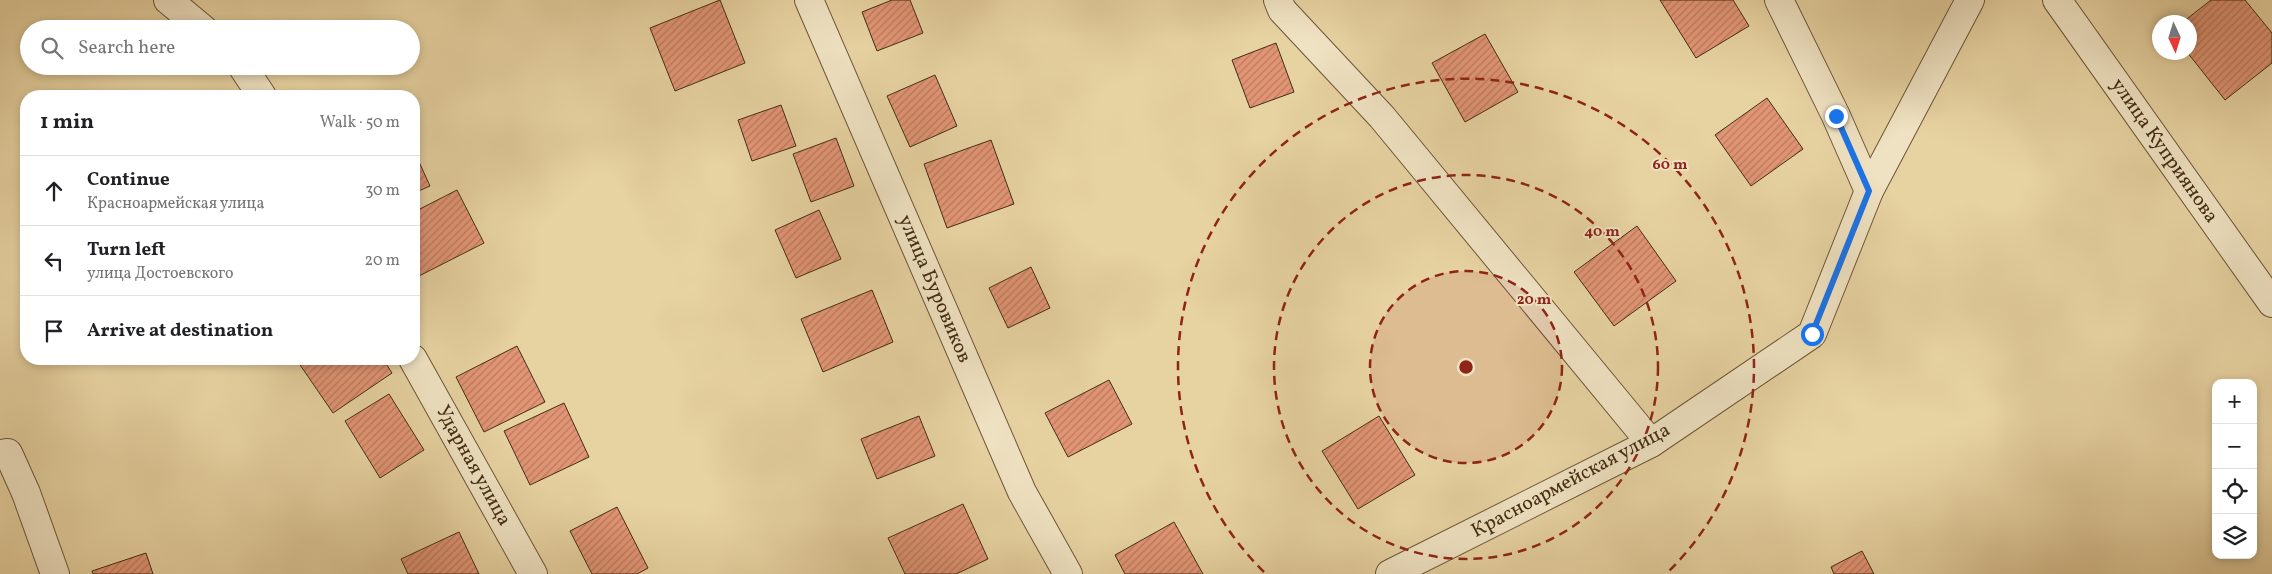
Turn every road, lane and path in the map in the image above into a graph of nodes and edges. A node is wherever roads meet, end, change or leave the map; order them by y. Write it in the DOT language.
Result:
graph roads {
  1 [pos="168,0"];
  2 [pos="809,0"];
  3 [pos="1278,0"];
  4 [pos="1779,0"];
  5 [pos="1970,0"];
  6 [pos="2056,0"];
  7 [pos="192,20"];
  8 [pos="248,75"];
  9 [pos="258,90"];
  10 [pos="1869,191"];
  11 [pos="2272,303"];
  12 [pos="416,365"];
  13 [pos="1651,443"];
  14 [pos="0,454"];
  15 [pos="55,574"];
  16 [pos="533,574"];
  17 [pos="1068,574"];
  18 [pos="1390,574"];
  1 -- 7 [label="street"];
  2 -- 17 [label="street, улица Буровиков"];
  3 -- 13 [label="street"];
  4 -- 10 [label="street"];
  5 -- 10 [label="street, Красноармейская улица"];
  6 -- 11 [label="street, улица Куприянова"];
  8 -- 9 [label="street"];
  10 -- 13 [label="street, Красноармейская улица"];
  12 -- 16 [label="street, Ударная улица"];
  13 -- 18 [label="street, Красноармейская улица"];
  14 -- 15 [label="street"];
}
